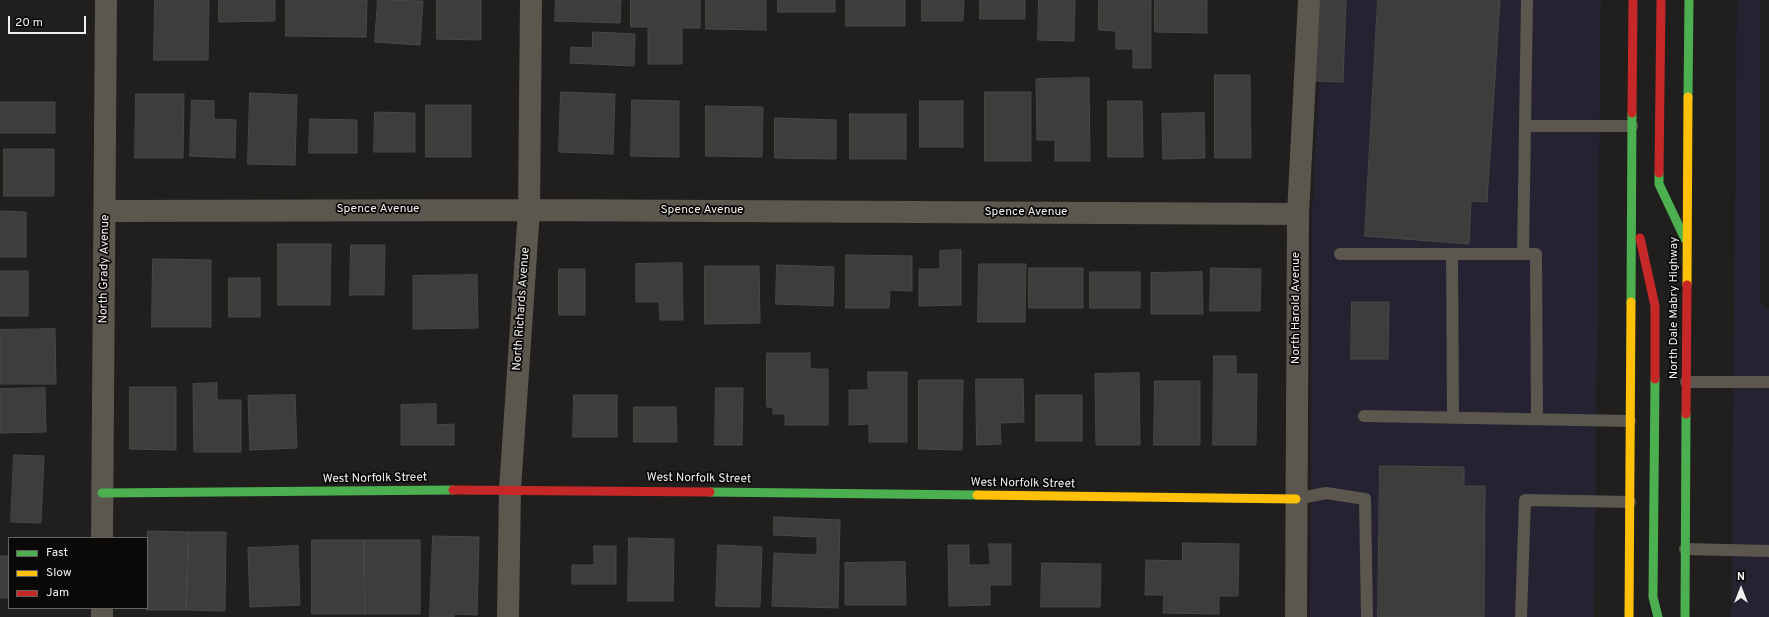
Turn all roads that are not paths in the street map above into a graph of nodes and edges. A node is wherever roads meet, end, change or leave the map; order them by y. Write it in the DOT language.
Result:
graph roads {
  1 [pos="106,0"];
  2 [pos="531,0"];
  3 [pos="1309,0"];
  4 [pos="1527,0"];
  5 [pos="1632,0"];
  6 [pos="1661,0"];
  7 [pos="1689,0"];
  8 [pos="1524,126"];
  9 [pos="1632,126"];
  10 [pos="1632,204"];
  11 [pos="529,210"];
  12 [pos="105,211"];
  13 [pos="1298,214"];
  14 [pos="1688,246"];
  15 [pos="1340,254"];
  16 [pos="1452,254"];
  17 [pos="1523,254"];
  18 [pos="1686,382"];
  19 [pos="1769,382"];
  20 [pos="1364,416"];
  21 [pos="1453,418"];
  22 [pos="1537,420"];
  23 [pos="1630,421"];
  24 [pos="510,489"];
  25 [pos="102,493"];
  26 [pos="1296,499"];
  27 [pos="1630,502"];
  28 [pos="102,537"];
  29 [pos="1685,549"];
  30 [pos="1769,551"];
  31 [pos="508,617"];
  32 [pos="1296,617"];
  33 [pos="1367,617"];
  34 [pos="1522,617"];
  35 [pos="1629,617"];
  36 [pos="1658,617"];
  37 [pos="1685,617"];
  1 -- 12 [label="street, North Grady Avenue"];
  2 -- 11 [label="street, North Richards Avenue"];
  3 -- 13 [label="street, North Harold Avenue"];
  4 -- 8 [label="lane"];
  5 -- 9 [label="main road"];
  6 -- 14 [label="main road"];
  7 -- 14 [label="main road, North Dale Mabry Highway"];
  8 -- 9 [label="lane"];
  8 -- 17 [label="lane"];
  9 -- 10 [label="main road"];
  10 -- 23 [label="main road"];
  10 -- 36 [label="main road"];
  11 -- 12 [label="street, Spence Avenue"];
  11 -- 13 [label="street, Spence Avenue"];
  11 -- 24 [label="street, North Richards Avenue"];
  12 -- 25 [label="street, North Grady Avenue"];
  13 -- 26 [label="street, North Harold Avenue"];
  14 -- 18 [label="main road, North Dale Mabry Highway"];
  15 -- 16 [label="lane"];
  16 -- 17 [label="lane"];
  16 -- 21 [label="lane"];
  17 -- 22 [label="lane"];
  18 -- 19 [label="lane"];
  18 -- 29 [label="main road, North Dale Mabry Highway"];
  20 -- 21 [label="lane"];
  21 -- 22 [label="lane"];
  22 -- 23 [label="lane"];
  23 -- 27 [label="main road"];
  24 -- 25 [label="main road, West Norfolk Street"];
  24 -- 26 [label="main road, West Norfolk Street"];
  24 -- 31 [label="street, North Richards Avenue"];
  25 -- 28 [label="street, North Grady Avenue"];
  26 -- 32 [label="street, North Harold Avenue"];
  26 -- 33 [label="lane"];
  27 -- 34 [label="lane"];
  27 -- 35 [label="main road"];
  29 -- 30 [label="lane"];
  29 -- 37 [label="main road, North Dale Mabry Highway"];
}
